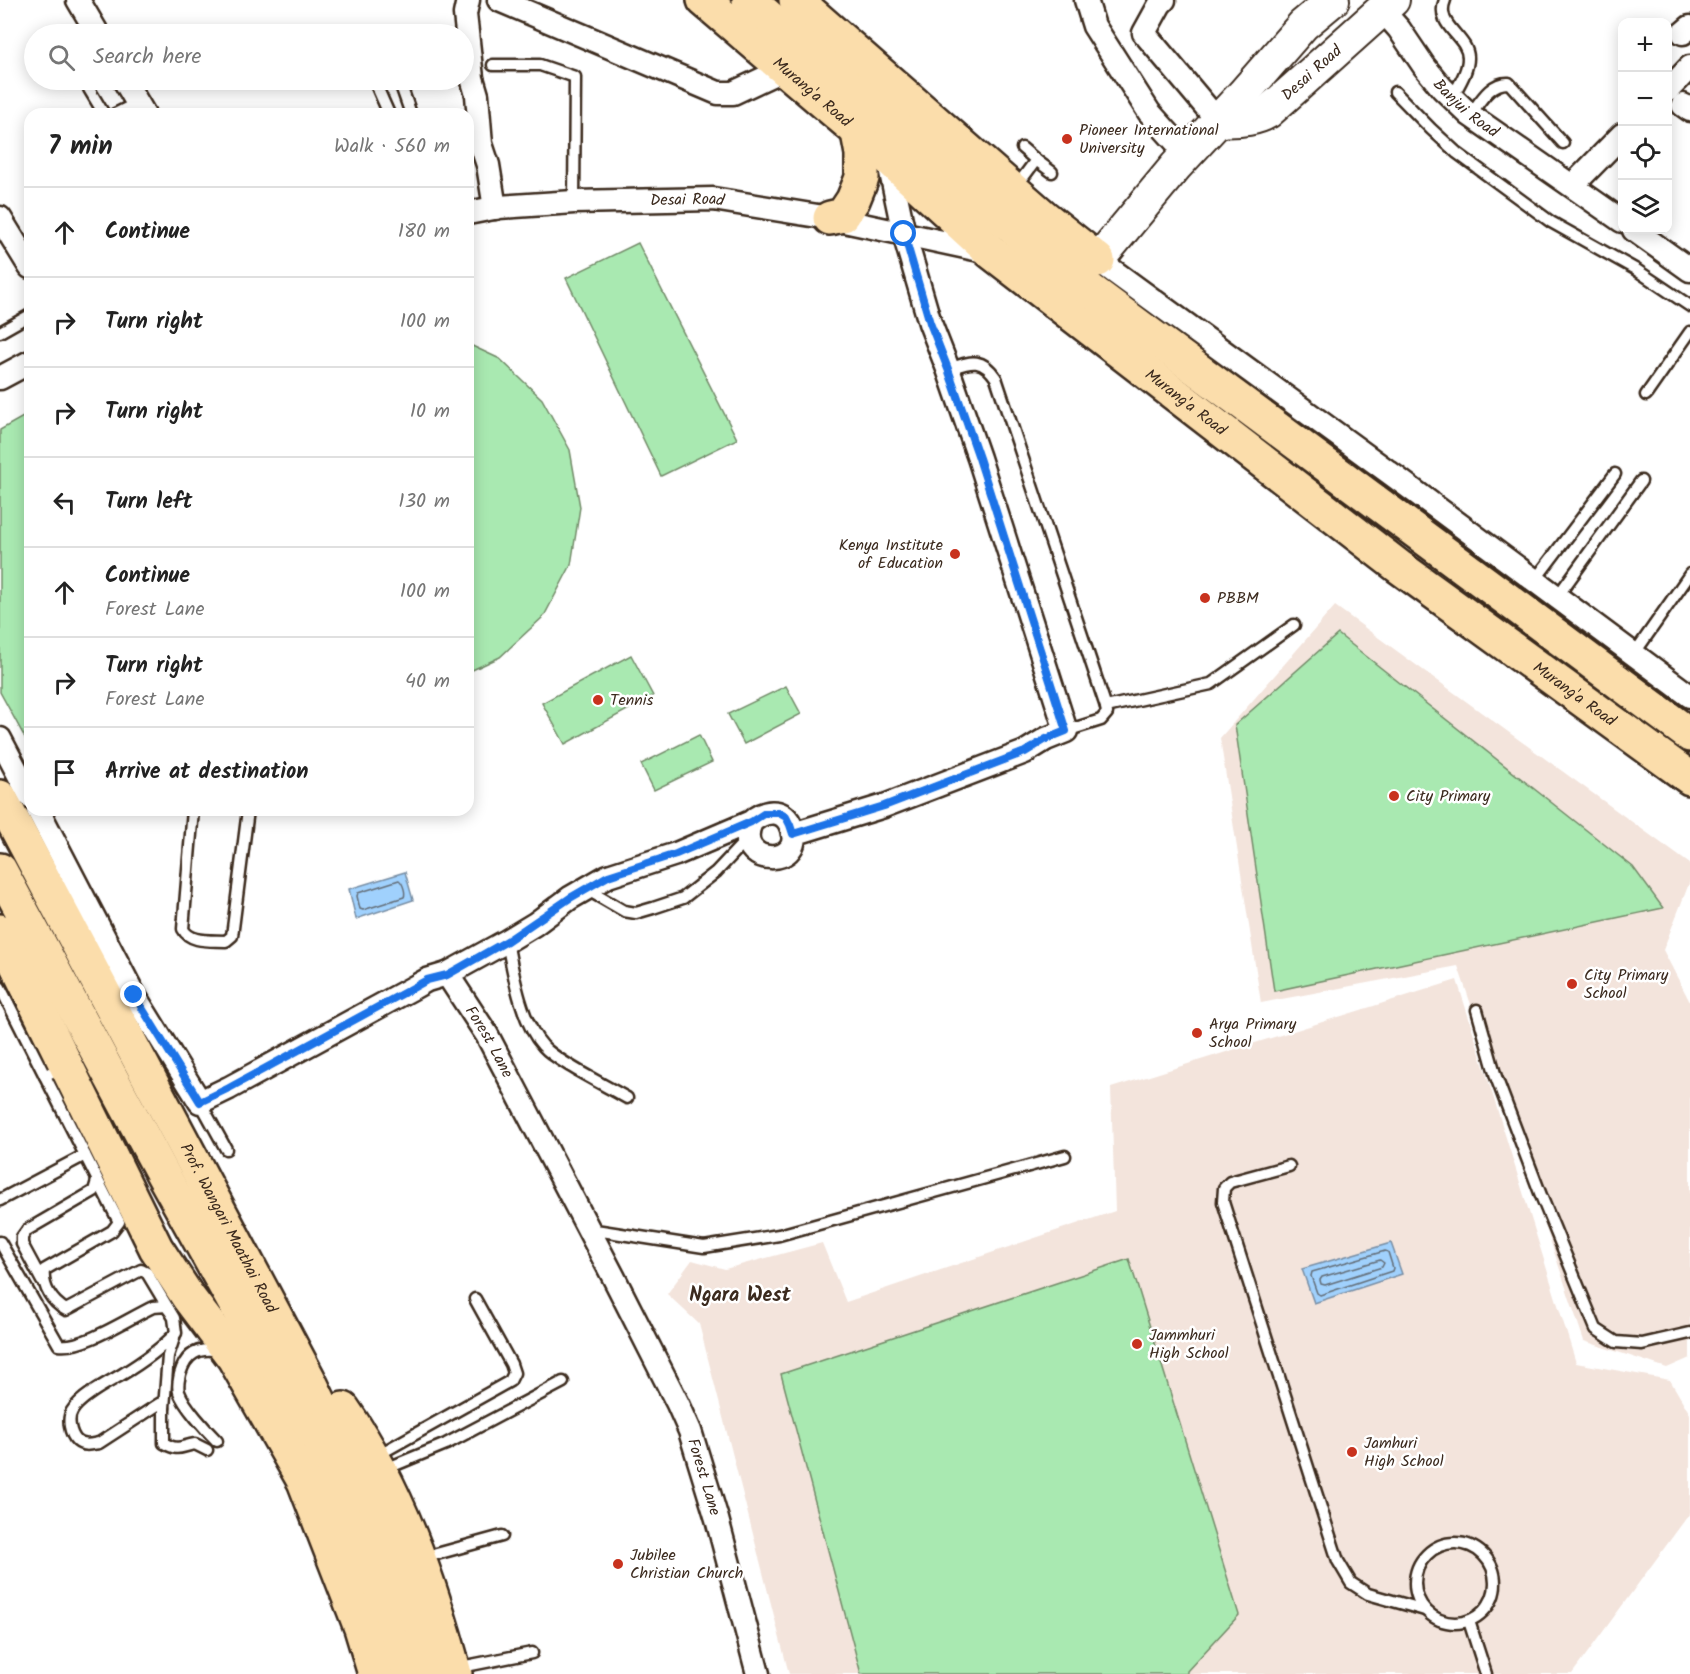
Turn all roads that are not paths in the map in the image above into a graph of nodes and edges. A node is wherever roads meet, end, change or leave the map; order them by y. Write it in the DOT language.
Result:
graph roads {
  1 [pos="78,0"];
  2 [pos="468,0"];
  3 [pos="499,0"];
  4 [pos="704,0"];
  5 [pos="749,0"];
  6 [pos="796,0"];
  7 [pos="1086,0"];
  8 [pos="1164,0"];
  9 [pos="1333,0"];
  10 [pos="1445,0"];
  11 [pos="1387,5"];
  12 [pos="92,24"];
  13 [pos="466,24"];
  14 [pos="493,65"];
  15 [pos="1690,67"];
  16 [pos="784,69"];
  17 [pos="474,85"];
  18 [pos="90,90"];
  19 [pos="130,90"];
  20 [pos="378,90"];
  21 [pos="403,90"];
  22 [pos="1395,92"];
  23 [pos="1452,98"];
  24 [pos="1680,102"];
  25 [pos="101,108"];
  26 [pos="140,108"];
  27 [pos="386,108"];
  28 [pos="409,108"];
  29 [pos="1470,115"];
  30 [pos="1218,121"];
  31 [pos="858,133"];
  32 [pos="1618,140"];
  33 [pos="1563,143"];
  34 [pos="1022,148"];
  35 [pos="1187,154"];
  36 [pos="888,158"];
  37 [pos="1036,160"];
  38 [pos="1052,172"];
  39 [pos="1573,185"];
  40 [pos="1014,190"];
  41 [pos="574,202"];
  42 [pos="495,208"];
  43 [pos="474,212"];
  44 [pos="1618,217"];
  45 [pos="0,218"];
  46 [pos="831,218"];
  47 [pos="904,234"];
  48 [pos="1640,234"];
  49 [pos="992,252"];
  50 [pos="24,257"];
  51 [pos="1098,260"];
  52 [pos="1690,270"];
  53 [pos="1690,306"];
  54 [pos="24,318"];
  55 [pos="0,332"];
  56 [pos="1690,332"];
  57 [pos="24,365"];
  58 [pos="948,369"];
  59 [pos="1,375"];
  60 [pos="1646,395"];
  61 [pos="1615,474"];
  62 [pos="1641,481"];
  63 [pos="1690,574"];
  64 [pos="1535,580"];
  65 [pos="1557,597"];
  66 [pos="1294,625"];
  67 [pos="1634,654"];
  68 [pos="1690,696"];
  69 [pos="1106,707"];
  70 [pos="1066,731"];
  71 [pos="1690,735"];
  72 [pos="0,739"];
  73 [pos="1690,778"];
  74 [pos="24,785"];
  75 [pos="0,797"];
  76 [pos="41,816"];
  77 [pos="192,816"];
  78 [pos="247,816"];
  79 [pos="749,830"];
  80 [pos="793,834"];
  81 [pos="0,870"];
  82 [pos="586,889"];
  83 [pos="0,931"];
  84 [pos="507,941"];
  85 [pos="447,975"];
  86 [pos="0,987"];
  87 [pos="1477,1010"];
  88 [pos="55,1069"];
  89 [pos="627,1098"];
  90 [pos="200,1102"];
  91 [pos="226,1149"];
  92 [pos="85,1155"];
  93 [pos="1065,1156"];
  94 [pos="1289,1166"];
  95 [pos="97,1181"];
  96 [pos="0,1200"];
  97 [pos="589,1229"];
  98 [pos="0,1242"];
  99 [pos="47,1289"];
  100 [pos="475,1299"];
  101 [pos="174,1318"];
  102 [pos="176,1332"];
  103 [pos="1690,1333"];
  104 [pos="241,1352"];
  105 [pos="308,1378"];
  106 [pos="563,1382"];
  107 [pos="164,1408"];
  108 [pos="217,1441"];
  109 [pos="207,1450"];
  110 [pos="377,1464"];
  111 [pos="366,1535"];
  112 [pos="502,1536"];
  113 [pos="419,1559"];
  114 [pos="1425,1610"];
  115 [pos="1469,1621"];
  116 [pos="532,1653"];
  117 [pos="444,1672"];
  118 [pos="375,1674"];
  119 [pos="400,1674"];
  120 [pos="758,1674"];
  121 [pos="1486,1674"];
  1 -- 12 [label="street"];
  2 -- 13 [label="street"];
  3 -- 16 [label="street"];
  4 -- 16 [label="main road, Murang'a Road"];
  5 -- 71 [label="main road, Murang'a Road"];
  6 -- 40 [label="main road"];
  7 -- 35 [label="street"];
  8 -- 30 [label="street"];
  9 -- 30 [label="main road, Desai Road"];
  10 -- 23 [label="lane"];
  11 -- 23 [label="street, Banjui Road"];
  11 -- 30 [label="main road, Desai Road"];
  14 -- 41 [label="lane"];
  15 -- 24 [label="street"];
  16 -- 31 [label="main road, Murang'a Road"];
  17 -- 42 [label="street"];
  18 -- 25 [label="lane"];
  19 -- 26 [label="street"];
  20 -- 27 [label="lane"];
  21 -- 28 [label="lane"];
  22 -- 53 [label="lane"];
  23 -- 29 [label="street, Banjui Road"];
  29 -- 33 [label="lane"];
  29 -- 39 [label="street, Banjui Road"];
  30 -- 35 [label="main road, Desai Road"];
  31 -- 36 [label="main road, Murang'a Road"];
  31 -- 46 [label="main road"];
  32 -- 39 [label="street"];
  34 -- 37 [label="lane"];
  35 -- 51 [label="main road, Desai Road"];
  36 -- 47 [label="street"];
  36 -- 49 [label="main road, Murang'a Road"];
  37 -- 38 [label="lane"];
  37 -- 40 [label="lane"];
  39 -- 44 [label="street, Banjui Road"];
  40 -- 51 [label="main road"];
  41 -- 42 [label="street, Desai Road"];
  41 -- 46 [label="street, Desai Road"];
  42 -- 43 [label="street, Desai Road"];
  45 -- 50 [label="street"];
  46 -- 47 [label="street, Desai Road"];
  47 -- 49 [label="street, Desai Road"];
  47 -- 58 [label="street"];
  48 -- 52 [label="street"];
  49 -- 73 [label="main road, Murang'a Road"];
  51 -- 64 [label="street"];
  54 -- 55 [label="lane"];
  56 -- 60 [label="lane"];
  57 -- 59 [label="street"];
  58 -- 69 [label="lane"];
  58 -- 70 [label="street"];
  61 -- 64 [label="lane"];
  62 -- 65 [label="lane"];
  63 -- 67 [label="lane"];
  64 -- 65 [label="street"];
  65 -- 67 [label="street"];
  66 -- 69 [label="lane"];
  67 -- 68 [label="street"];
  69 -- 70 [label="lane"];
  70 -- 80 [label="street"];
  72 -- 74 [label="street"];
  75 -- 105 [label="main road, Prof. Wangari Maathai Road"];
  76 -- 90 [label="street"];
  77 -- 78 [label="lane"];
  79 -- 80 [label="street"];
  79 -- 80 [label="street"];
  79 -- 82 [label="street"];
  79 -- 82 [label="lane"];
  81 -- 104 [label="main road, Prof. Wangari Maathai Road"];
  82 -- 84 [label="street"];
  83 -- 88 [label="main road"];
  84 -- 85 [label="street"];
  84 -- 89 [label="lane"];
  85 -- 90 [label="street"];
  85 -- 97 [label="street, Forest Lane"];
  86 -- 88 [label="lane"];
  87 -- 103 [label="lane"];
  88 -- 92 [label="lane"];
  88 -- 104 [label="main road"];
  90 -- 91 [label="lane"];
  92 -- 95 [label="lane"];
  92 -- 96 [label="lane"];
  93 -- 97 [label="lane"];
  94 -- 114 [label="lane"];
  95 -- 99 [label="lane"];
  95 -- 99 [label="lane"];
  97 -- 120 [label="street, Forest Lane"];
  98 -- 101 [label="lane"];
  99 -- 101 [label="lane"];
  100 -- 110 [label="lane"];
  101 -- 102 [label="lane"];
  102 -- 107 [label="lane"];
  102 -- 107 [label="lane"];
  104 -- 108 [label="lane"];
  104 -- 111 [label="main road, Prof. Wangari Maathai Road"];
  104 -- 118 [label="main road"];
  105 -- 110 [label="main road"];
  105 -- 111 [label="main road, Prof. Wangari Maathai Road"];
  106 -- 110 [label="lane"];
  107 -- 109 [label="lane"];
  110 -- 113 [label="main road"];
  111 -- 117 [label="main road, Prof. Wangari Maathai Road"];
  111 -- 119 [label="main road, Prof. Wangari Maathai Road"];
  112 -- 113 [label="lane"];
  113 -- 117 [label="main road"];
  114 -- 115 [label="lane"];
  114 -- 115 [label="lane"];
  115 -- 121 [label="lane"];
  116 -- 117 [label="lane"];
}
